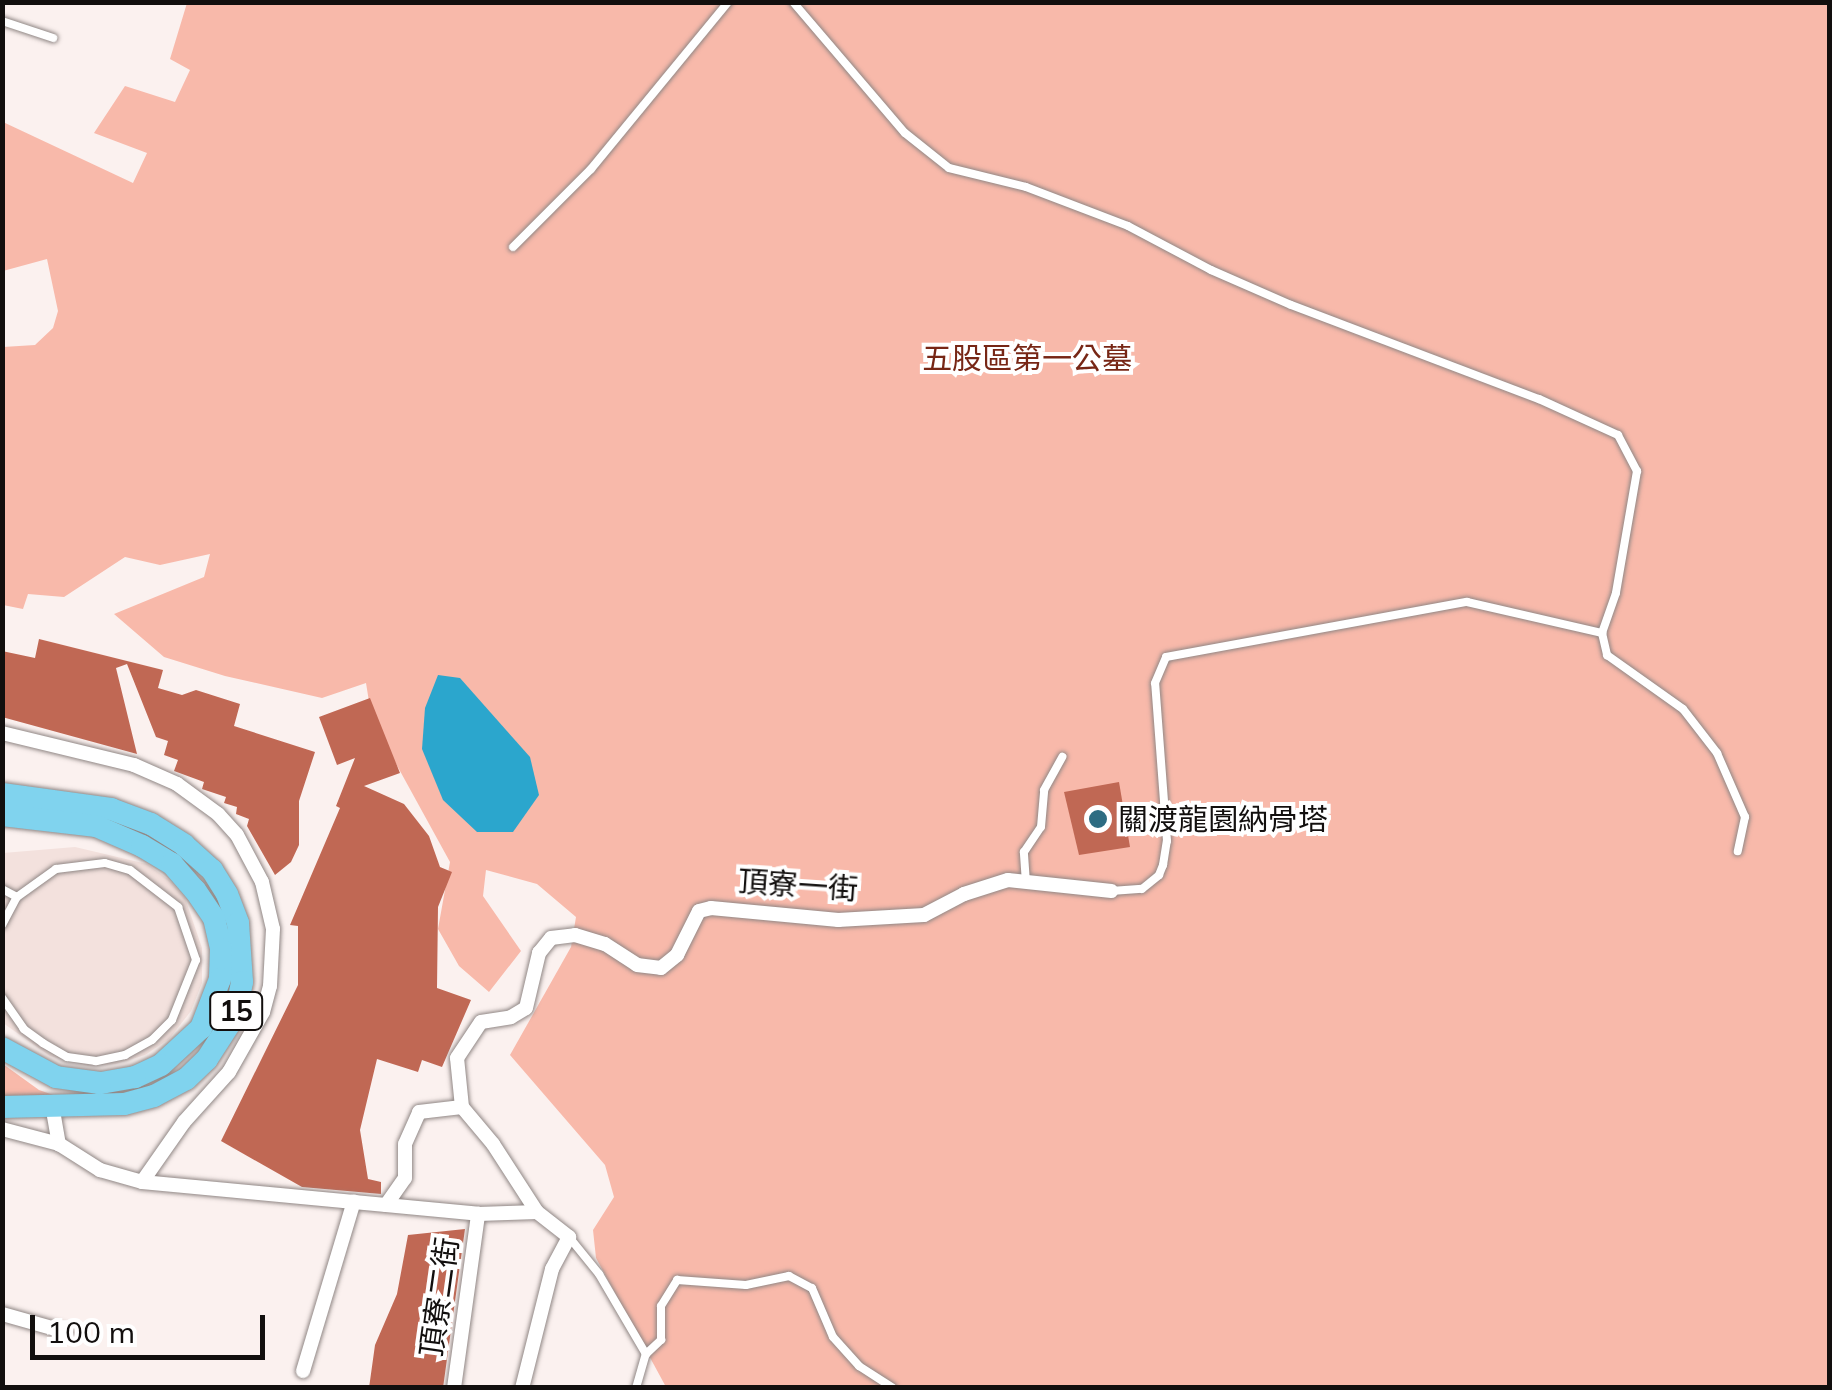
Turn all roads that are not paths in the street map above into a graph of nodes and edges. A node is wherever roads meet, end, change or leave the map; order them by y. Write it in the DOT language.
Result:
graph roads {
  1 [pos="728,2"];
  2 [pos="793,2"];
  3 [pos="2,21"];
  4 [pos="53,38"];
  5 [pos="513,247"];
  6 [pos="1602,633"];
  7 [pos="2,733"];
  8 [pos="1062,757"];
  9 [pos="2,794"];
  10 [pos="2,815"];
  11 [pos="1738,851"];
  12 [pos="1026,883"];
  13 [pos="2,889"];
  14 [pos="1111,891"];
  15 [pos="17,896"];
  16 [pos="2,925"];
  17 [pos="2,998"];
  18 [pos="2,1048"];
  19 [pos="52,1105"];
  20 [pos="2,1107"];
  21 [pos="462,1107"];
  22 [pos="2,1129"];
  23 [pos="59,1144"];
  24 [pos="142,1182"];
  25 [pos="354,1202"];
  26 [pos="386,1205"];
  27 [pos="536,1212"];
  28 [pos="478,1214"];
  29 [pos="568,1237"];
  30 [pos="2,1314"];
  31 [pos="66,1332"];
  32 [pos="646,1354"];
  33 [pos="303,1372"];
  34 [pos="454,1388"];
  35 [pos="522,1388"];
  36 [pos="636,1388"];
  37 [pos="893,1388"];
  1 -- 5 [label="lane"];
  2 -- 6 [label="lane"];
  3 -- 4 [label="lane"];
  6 -- 11 [label="lane"];
  6 -- 14 [label="lane"];
  7 -- 24 [label="street"];
  8 -- 12 [label="lane"];
  9 -- 19 [label="main road, 15"];
  10 -- 18 [label="main road"];
  12 -- 14 [label="street, 頂寮一街"];
  12 -- 21 [label="street, 頂寮一街"];
  13 -- 15 [label="lane"];
  15 -- 16 [label="lane"];
  15 -- 17 [label="lane"];
  19 -- 20 [label="main road, 15"];
  19 -- 23 [label="street"];
  21 -- 26 [label="street"];
  21 -- 27 [label="street"];
  22 -- 23 [label="street"];
  23 -- 24 [label="street"];
  24 -- 25 [label="street"];
  25 -- 26 [label="street"];
  25 -- 33 [label="street"];
  26 -- 28 [label="street"];
  27 -- 28 [label="street"];
  27 -- 29 [label="street"];
  28 -- 34 [label="street, 頂寮二街"];
  29 -- 32 [label="lane"];
  29 -- 35 [label="street"];
  30 -- 31 [label="street"];
  32 -- 36 [label="lane"];
  32 -- 37 [label="lane"];
}
